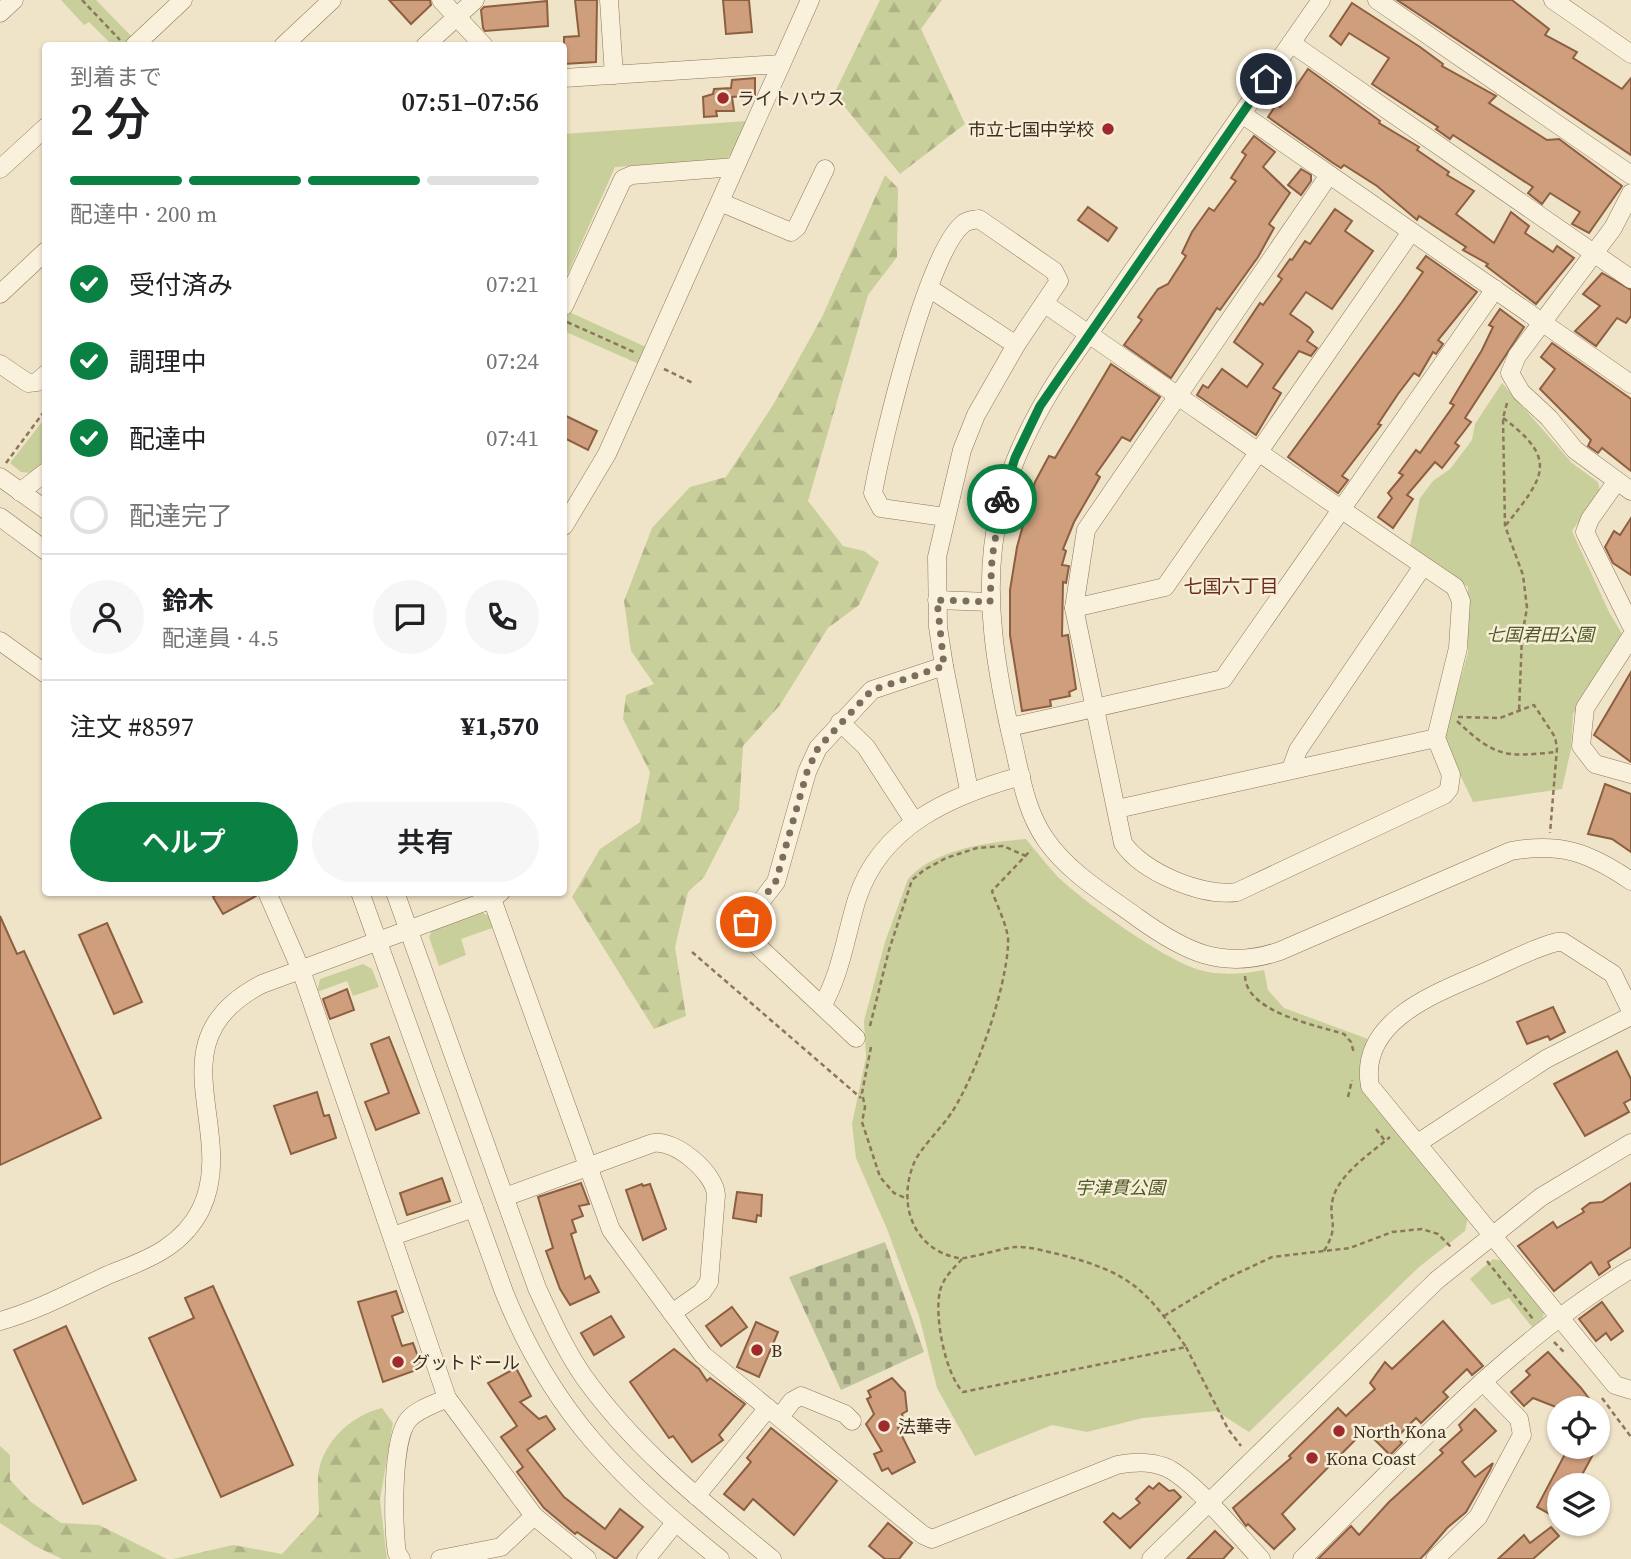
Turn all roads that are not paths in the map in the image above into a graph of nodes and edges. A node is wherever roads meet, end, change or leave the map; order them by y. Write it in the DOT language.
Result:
graph roads {
  1 [pos="14,0"];
  2 [pos="183,0"];
  3 [pos="332,0"];
  4 [pos="442,0"];
  5 [pos="475,0"];
  6 [pos="608,0"];
  7 [pos="810,0"];
  8 [pos="1321,0"];
  9 [pos="1377,0"];
  10 [pos="1553,0"];
  11 [pos="0,13"];
  12 [pos="457,16"];
  13 [pos="138,42"];
  14 [pos="287,42"];
  15 [pos="429,42"];
  16 [pos="480,42"];
  17 [pos="1291,43"];
  18 [pos="1631,54"];
  19 [pos="781,64"];
  20 [pos="614,75"];
  21 [pos="567,78"];
  22 [pos="1242,114"];
  23 [pos="42,131"];
  24 [pos="735,167"];
  25 [pos="0,169"];
  26 [pos="825,169"];
  27 [pos="1631,174"];
  28 [pos="1329,176"];
  29 [pos="1631,193"];
  30 [pos="720,202"];
  31 [pos="1411,232"];
  32 [pos="1594,253"];
  33 [pos="42,255"];
  34 [pos="1631,279"];
  35 [pos="929,288"];
  36 [pos="1494,289"];
  37 [pos="0,294"];
  38 [pos="567,299"];
  39 [pos="1045,304"];
  40 [pos="1542,322"];
  41 [pos="1089,334"];
  42 [pos="1016,345"];
  43 [pos="0,364"];
  44 [pos="42,378"];
  45 [pos="1631,384"];
  46 [pos="1177,395"];
  47 [pos="1258,452"];
  48 [pos="2,471"];
  49 [pos="42,475"];
  50 [pos="1624,486"];
  51 [pos="20,492"];
  52 [pos="42,507"];
  53 [pos="1341,509"];
  54 [pos="0,517"];
  55 [pos="945,517"];
  56 [pos="567,521"];
  57 [pos="42,548"];
  58 [pos="1423,566"];
  59 [pos="937,600"];
  60 [pos="990,602"];
  61 [pos="1074,608"];
  62 [pos="1631,625"];
  63 [pos="1631,637"];
  64 [pos="0,641"];
  65 [pos="944,666"];
  66 [pos="42,671"];
  67 [pos="1097,707"];
  68 [pos="840,722"];
  69 [pos="1010,727"];
  70 [pos="1436,738"];
  71 [pos="1292,769"];
  72 [pos="1631,774"];
  73 [pos="1021,776"];
  74 [pos="969,790"];
  75 [pos="1117,809"];
  76 [pos="914,821"];
  77 [pos="1631,881"];
  78 [pos="269,896"];
  79 [pos="361,896"];
  80 [pos="396,896"];
  81 [pos="496,896"];
  82 [pos="409,930"];
  83 [pos="377,942"];
  84 [pos="301,970"];
  85 [pos="822,1006"];
  86 [pos="1631,1014"];
  87 [pos="865,1036"];
  88 [pos="1418,1143"];
  89 [pos="1631,1143"];
  90 [pos="588,1167"];
  91 [pos="505,1197"];
  92 [pos="474,1208"];
  93 [pos="1492,1234"];
  94 [pos="393,1236"];
  95 [pos="1631,1269"];
  96 [pos="672,1314"];
  97 [pos="1560,1315"];
  98 [pos="0,1321"];
  99 [pos="1483,1382"];
  100 [pos="1631,1390"];
  101 [pos="447,1398"];
  102 [pos="774,1412"];
  103 [pos="852,1422"];
  104 [pos="696,1496"];
  105 [pos="1207,1503"];
  106 [pos="534,1516"];
  107 [pos="675,1522"];
  108 [pos="401,1559"];
  109 [pos="440,1559"];
  110 [pos="587,1559"];
  111 [pos="646,1559"];
  112 [pos="720,1559"];
  113 [pos="772,1559"];
  114 [pos="1151,1559"];
  115 [pos="1261,1559"];
  116 [pos="1302,1559"];
  117 [pos="1436,1559"];
  1 -- 11 [label="street"];
  2 -- 13 [label="street"];
  3 -- 14 [label="street"];
  4 -- 12 [label="street"];
  5 -- 12 [label="street"];
  6 -- 20 [label="street"];
  7 -- 19 [label="street"];
  8 -- 17 [label="street"];
  9 -- 27 [label="street"];
  10 -- 18 [label="street"];
  12 -- 15 [label="street"];
  12 -- 16 [label="street"];
  17 -- 22 [label="street"];
  17 -- 32 [label="street"];
  19 -- 20 [label="street"];
  19 -- 24 [label="street"];
  20 -- 21 [label="street"];
  22 -- 28 [label="street"];
  22 -- 41 [label="street"];
  23 -- 25 [label="street"];
  24 -- 30 [label="street"];
  24 -- 38 [label="street"];
  26 -- 30 [label="street"];
  28 -- 31 [label="street"];
  28 -- 46 [label="street"];
  29 -- 32 [label="street"];
  30 -- 56 [label="street"];
  31 -- 36 [label="street"];
  31 -- 47 [label="street"];
  32 -- 34 [label="street"];
  32 -- 40 [label="street"];
  33 -- 37 [label="street"];
  35 -- 39 [label="street"];
  35 -- 42 [label="street"];
  35 -- 55 [label="street"];
  36 -- 40 [label="street"];
  36 -- 53 [label="street"];
  39 -- 41 [label="street"];
  39 -- 42 [label="street"];
  40 -- 45 [label="street"];
  40 -- 50 [label="street"];
  41 -- 46 [label="street"];
  41 -- 60 [label="street"];
  42 -- 55 [label="street"];
  43 -- 44 [label="street"];
  46 -- 47 [label="street"];
  46 -- 61 [label="street"];
  47 -- 53 [label="street"];
  47 -- 61 [label="street"];
  48 -- 51 [label="street"];
  49 -- 51 [label="street"];
  50 -- 62 [label="street"];
  51 -- 52 [label="street"];
  53 -- 58 [label="street"];
  53 -- 67 [label="street"];
  54 -- 57 [label="street"];
  55 -- 59 [label="street"];
  58 -- 70 [label="street"];
  58 -- 71 [label="street"];
  59 -- 60 [label="street"];
  59 -- 65 [label="street"];
  60 -- 69 [label="street"];
  61 -- 67 [label="street"];
  63 -- 72 [label="street"];
  64 -- 66 [label="street"];
  65 -- 68 [label="street"];
  65 -- 74 [label="street"];
  67 -- 69 [label="street"];
  67 -- 75 [label="street"];
  68 -- 76 [label="street"];
  68 -- 85 [label="street"];
  69 -- 73 [label="street"];
  70 -- 71 [label="street"];
  70 -- 75 [label="street"];
  71 -- 75 [label="street"];
  73 -- 74 [label="street"];
  73 -- 77 [label="street"];
  74 -- 76 [label="street"];
  76 -- 85 [label="street"];
  78 -- 84 [label="street"];
  79 -- 83 [label="street"];
  80 -- 82 [label="street"];
  81 -- 82 [label="street"];
  81 -- 90 [label="street"];
  82 -- 83 [label="street"];
  82 -- 91 [label="street"];
  83 -- 84 [label="street"];
  83 -- 92 [label="street"];
  84 -- 94 [label="street"];
  84 -- 98 [label="street"];
  85 -- 87 [label="street"];
  86 -- 88 [label="street"];
  86 -- 88 [label="street"];
  88 -- 93 [label="street"];
  89 -- 93 [label="street"];
  90 -- 91 [label="street"];
  90 -- 96 [label="street"];
  90 -- 96 [label="street"];
  91 -- 104 [label="street"];
  92 -- 94 [label="street"];
  92 -- 107 [label="street"];
  93 -- 97 [label="street"];
  93 -- 105 [label="street"];
  94 -- 101 [label="street"];
  95 -- 97 [label="street"];
  96 -- 102 [label="street"];
  97 -- 99 [label="street"];
  97 -- 100 [label="street"];
  99 -- 116 [label="street"];
  99 -- 117 [label="street"];
  101 -- 106 [label="street"];
  101 -- 108 [label="street"];
  102 -- 103 [label="street"];
  102 -- 104 [label="street"];
  102 -- 105 [label="street"];
  104 -- 113 [label="street"];
  105 -- 114 [label="street"];
  105 -- 115 [label="street"];
  106 -- 109 [label="street"];
  106 -- 110 [label="street"];
  107 -- 111 [label="street"];
  107 -- 112 [label="street"];
}
